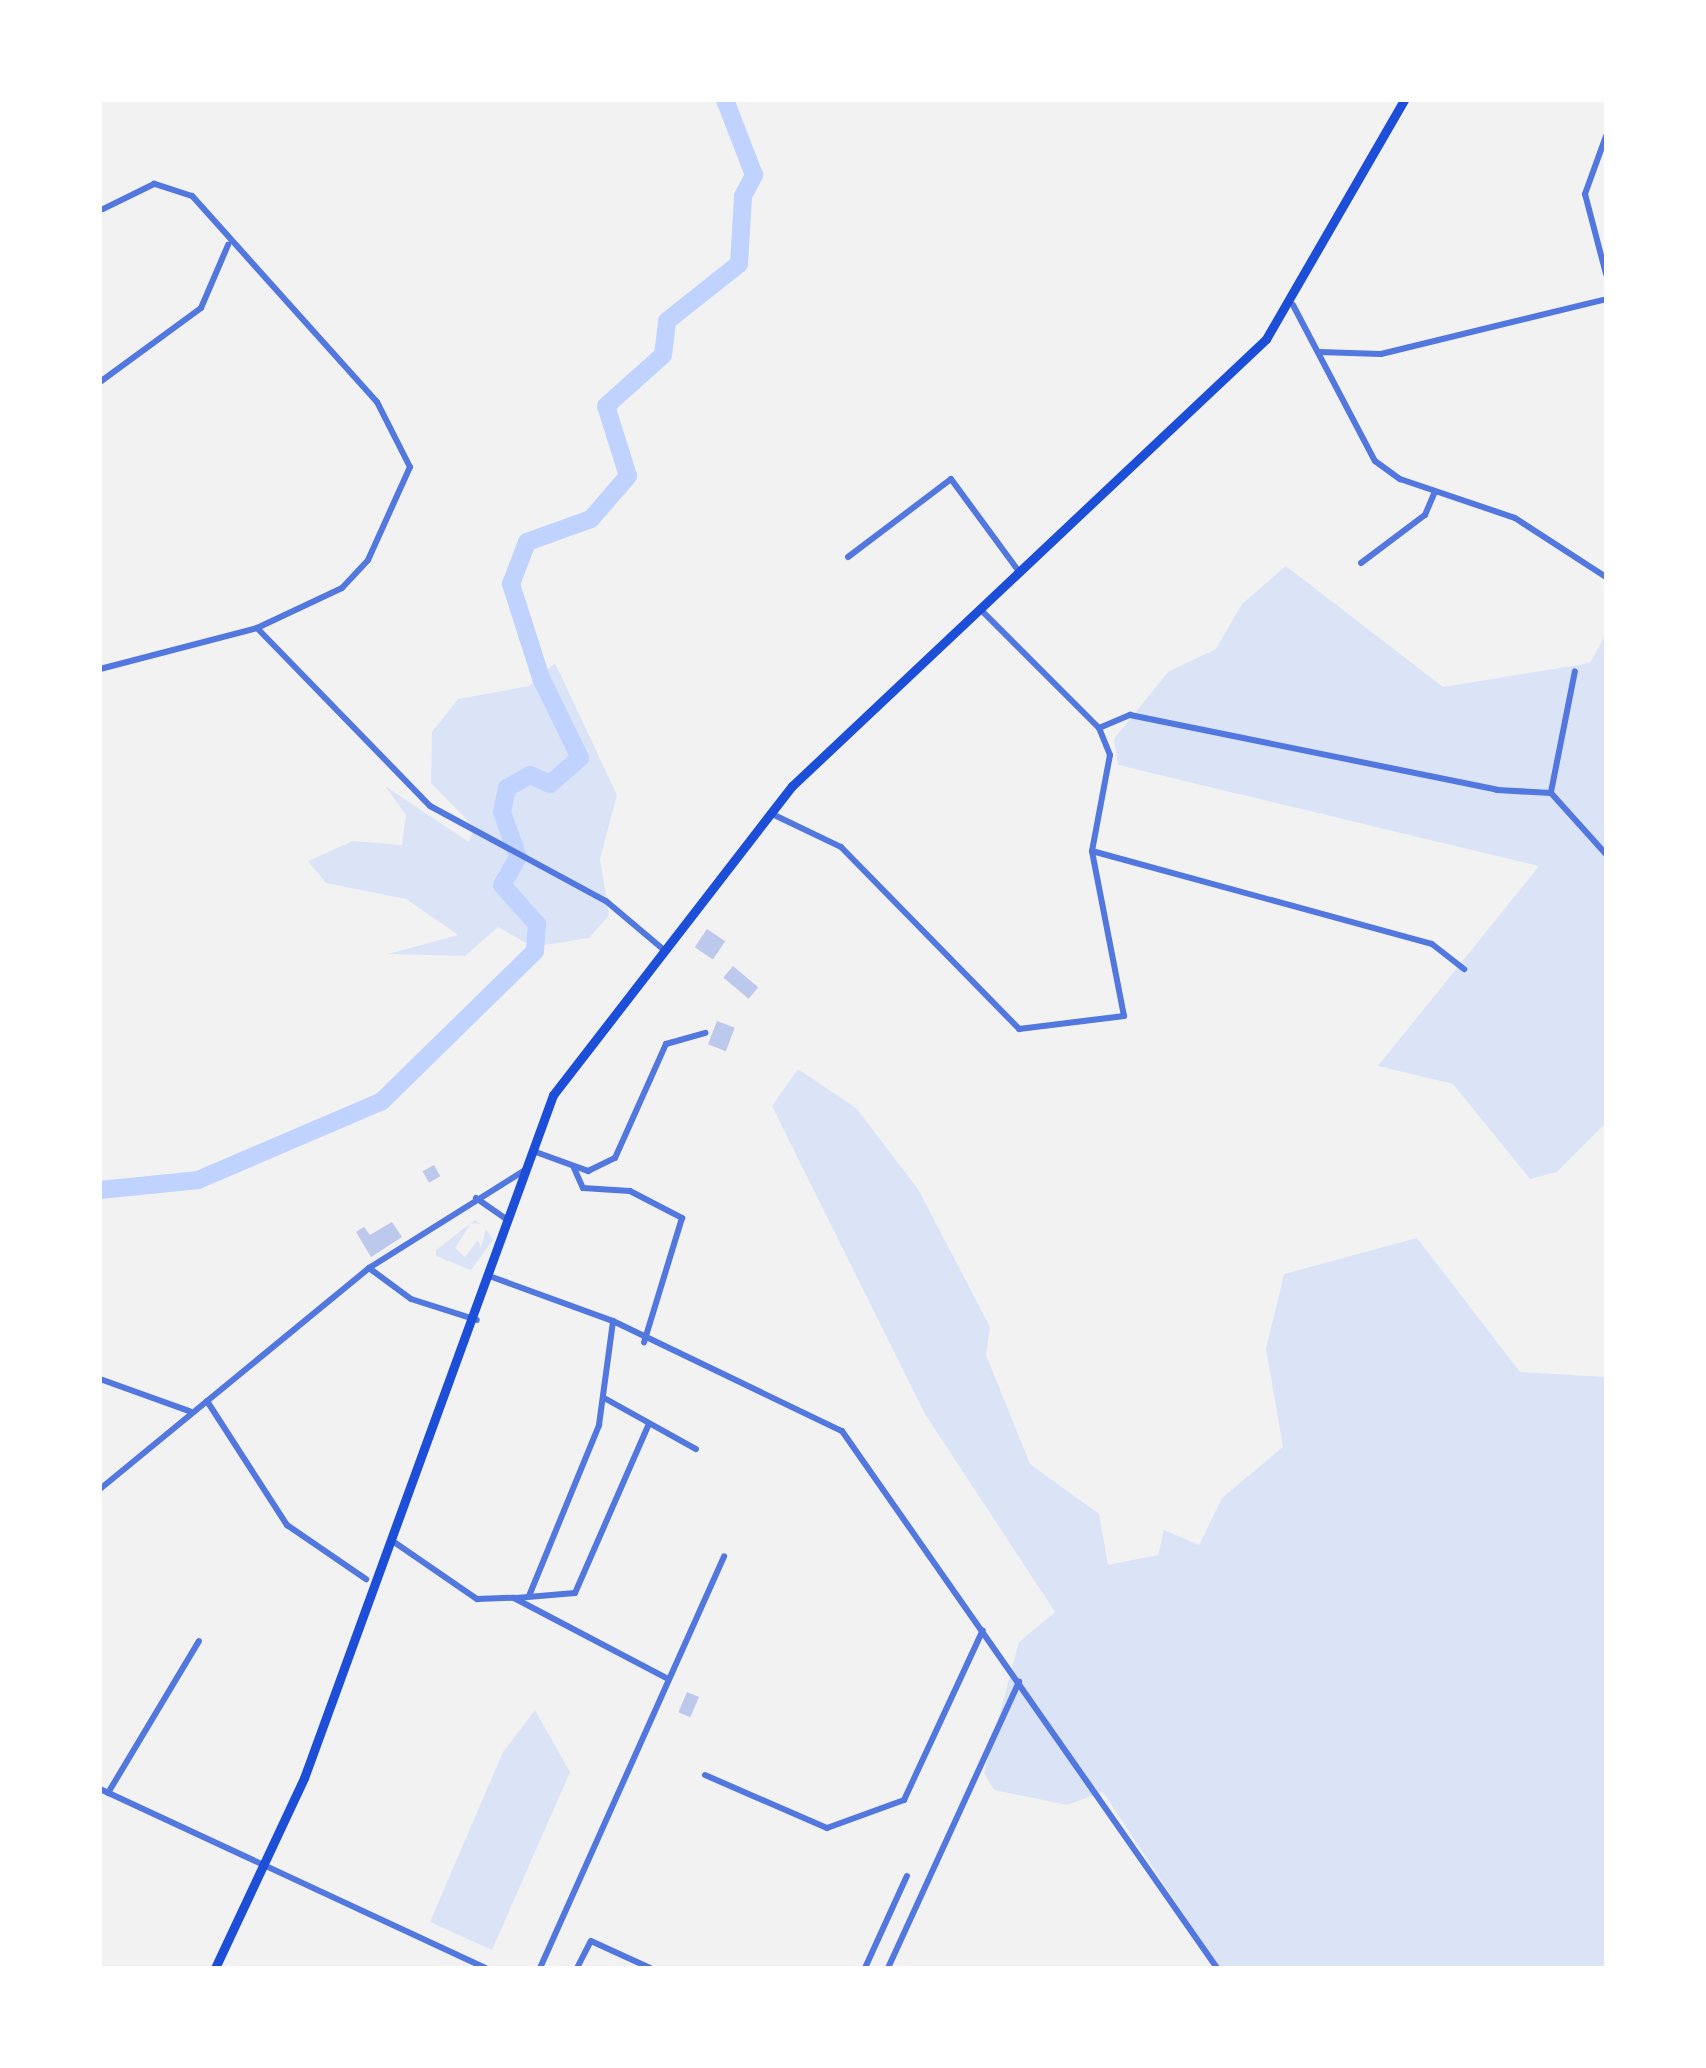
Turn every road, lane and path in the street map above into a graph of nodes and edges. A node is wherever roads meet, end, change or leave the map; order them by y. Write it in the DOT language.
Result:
graph roads {
  1 [pos="1404,100"];
  2 [pos="1606,136"];
  3 [pos="103,209"];
  4 [pos="228,244"];
  5 [pos="1606,274"];
  6 [pos="1606,299"];
  7 [pos="1293,305"];
  8 [pos="1318,352"];
  9 [pos="100,382"];
  10 [pos="1436,492"];
  11 [pos="848,557"];
  12 [pos="1362,563"];
  13 [pos="1020,574"];
  14 [pos="1606,578"];
  15 [pos="981,610"];
  16 [pos="257,628"];
  17 [pos="100,669"];
  18 [pos="1574,671"];
  19 [pos="1099,728"];
  20 [pos="1550,792"];
  21 [pos="770,813"];
  22 [pos="1092,851"];
  23 [pos="1606,854"];
  24 [pos="664,950"];
  25 [pos="1464,969"];
  26 [pos="706,1032"];
  27 [pos="533,1151"];
  28 [pos="527,1168"];
  29 [pos="574,1168"];
  30 [pos="476,1198"];
  31 [pos="510,1222"];
  32 [pos="369,1268"];
  33 [pos="492,1276"];
  34 [pos="477,1320"];
  35 [pos="613,1321"];
  36 [pos="644,1342"];
  37 [pos="100,1380"];
  38 [pos="606,1399"];
  39 [pos="208,1402"];
  40 [pos="188,1411"];
  41 [pos="648,1426"];
  42 [pos="696,1449"];
  43 [pos="100,1489"];
  44 [pos="394,1542"];
  45 [pos="724,1556"];
  46 [pos="366,1579"];
  47 [pos="529,1596"];
  48 [pos="514,1598"];
  49 [pos="984,1629"];
  50 [pos="199,1641"];
  51 [pos="668,1678"];
  52 [pos="1020,1681"];
  53 [pos="705,1775"];
  54 [pos="104,1791"];
  55 [pos="263,1868"];
  56 [pos="907,1876"];
  57 [pos="216,1968"];
  58 [pos="486,1968"];
  59 [pos="540,1968"];
  60 [pos="577,1968"];
  61 [pos="650,1968"];
  62 [pos="864,1968"];
  63 [pos="888,1968"];
  64 [pos="1217,1968"];
  1 -- 7 [label="main road"];
  2 -- 5 [label="street"];
  3 -- 4 [label="street"];
  4 -- 9 [label="street"];
  4 -- 16 [label="street"];
  6 -- 8 [label="street"];
  7 -- 8 [label="street"];
  7 -- 13 [label="main road"];
  8 -- 10 [label="street"];
  10 -- 12 [label="street"];
  10 -- 14 [label="street"];
  11 -- 13 [label="street"];
  13 -- 15 [label="main road"];
  15 -- 19 [label="street"];
  15 -- 21 [label="main road"];
  16 -- 17 [label="street"];
  16 -- 24 [label="street"];
  18 -- 20 [label="street"];
  19 -- 20 [label="street"];
  19 -- 22 [label="street"];
  20 -- 23 [label="street"];
  21 -- 22 [label="street"];
  21 -- 24 [label="main road"];
  22 -- 25 [label="street"];
  24 -- 27 [label="main road"];
  26 -- 29 [label="street"];
  27 -- 28 [label="main road"];
  27 -- 29 [label="street"];
  28 -- 30 [label="street"];
  28 -- 31 [label="main road"];
  29 -- 36 [label="street"];
  30 -- 31 [label="street"];
  30 -- 32 [label="street"];
  31 -- 33 [label="main road"];
  32 -- 34 [label="street"];
  32 -- 39 [label="street"];
  33 -- 34 [label="main road"];
  33 -- 35 [label="street"];
  34 -- 44 [label="main road"];
  35 -- 36 [label="street"];
  35 -- 38 [label="street"];
  36 -- 49 [label="street"];
  37 -- 40 [label="street"];
  38 -- 41 [label="street"];
  38 -- 47 [label="street"];
  39 -- 40 [label="street"];
  39 -- 46 [label="street"];
  40 -- 43 [label="street"];
  41 -- 42 [label="street"];
  41 -- 47 [label="street"];
  44 -- 48 [label="street"];
  44 -- 55 [label="main road"];
  45 -- 51 [label="street"];
  47 -- 48 [label="street"];
  48 -- 51 [label="street"];
  49 -- 52 [label="street"];
  49 -- 53 [label="street"];
  50 -- 54 [label="street"];
  51 -- 59 [label="street"];
  52 -- 63 [label="street"];
  52 -- 64 [label="street"];
  54 -- 55 [label="street"];
  55 -- 57 [label="main road"];
  55 -- 58 [label="street"];
  56 -- 62 [label="street"];
  60 -- 61 [label="street"];
}
